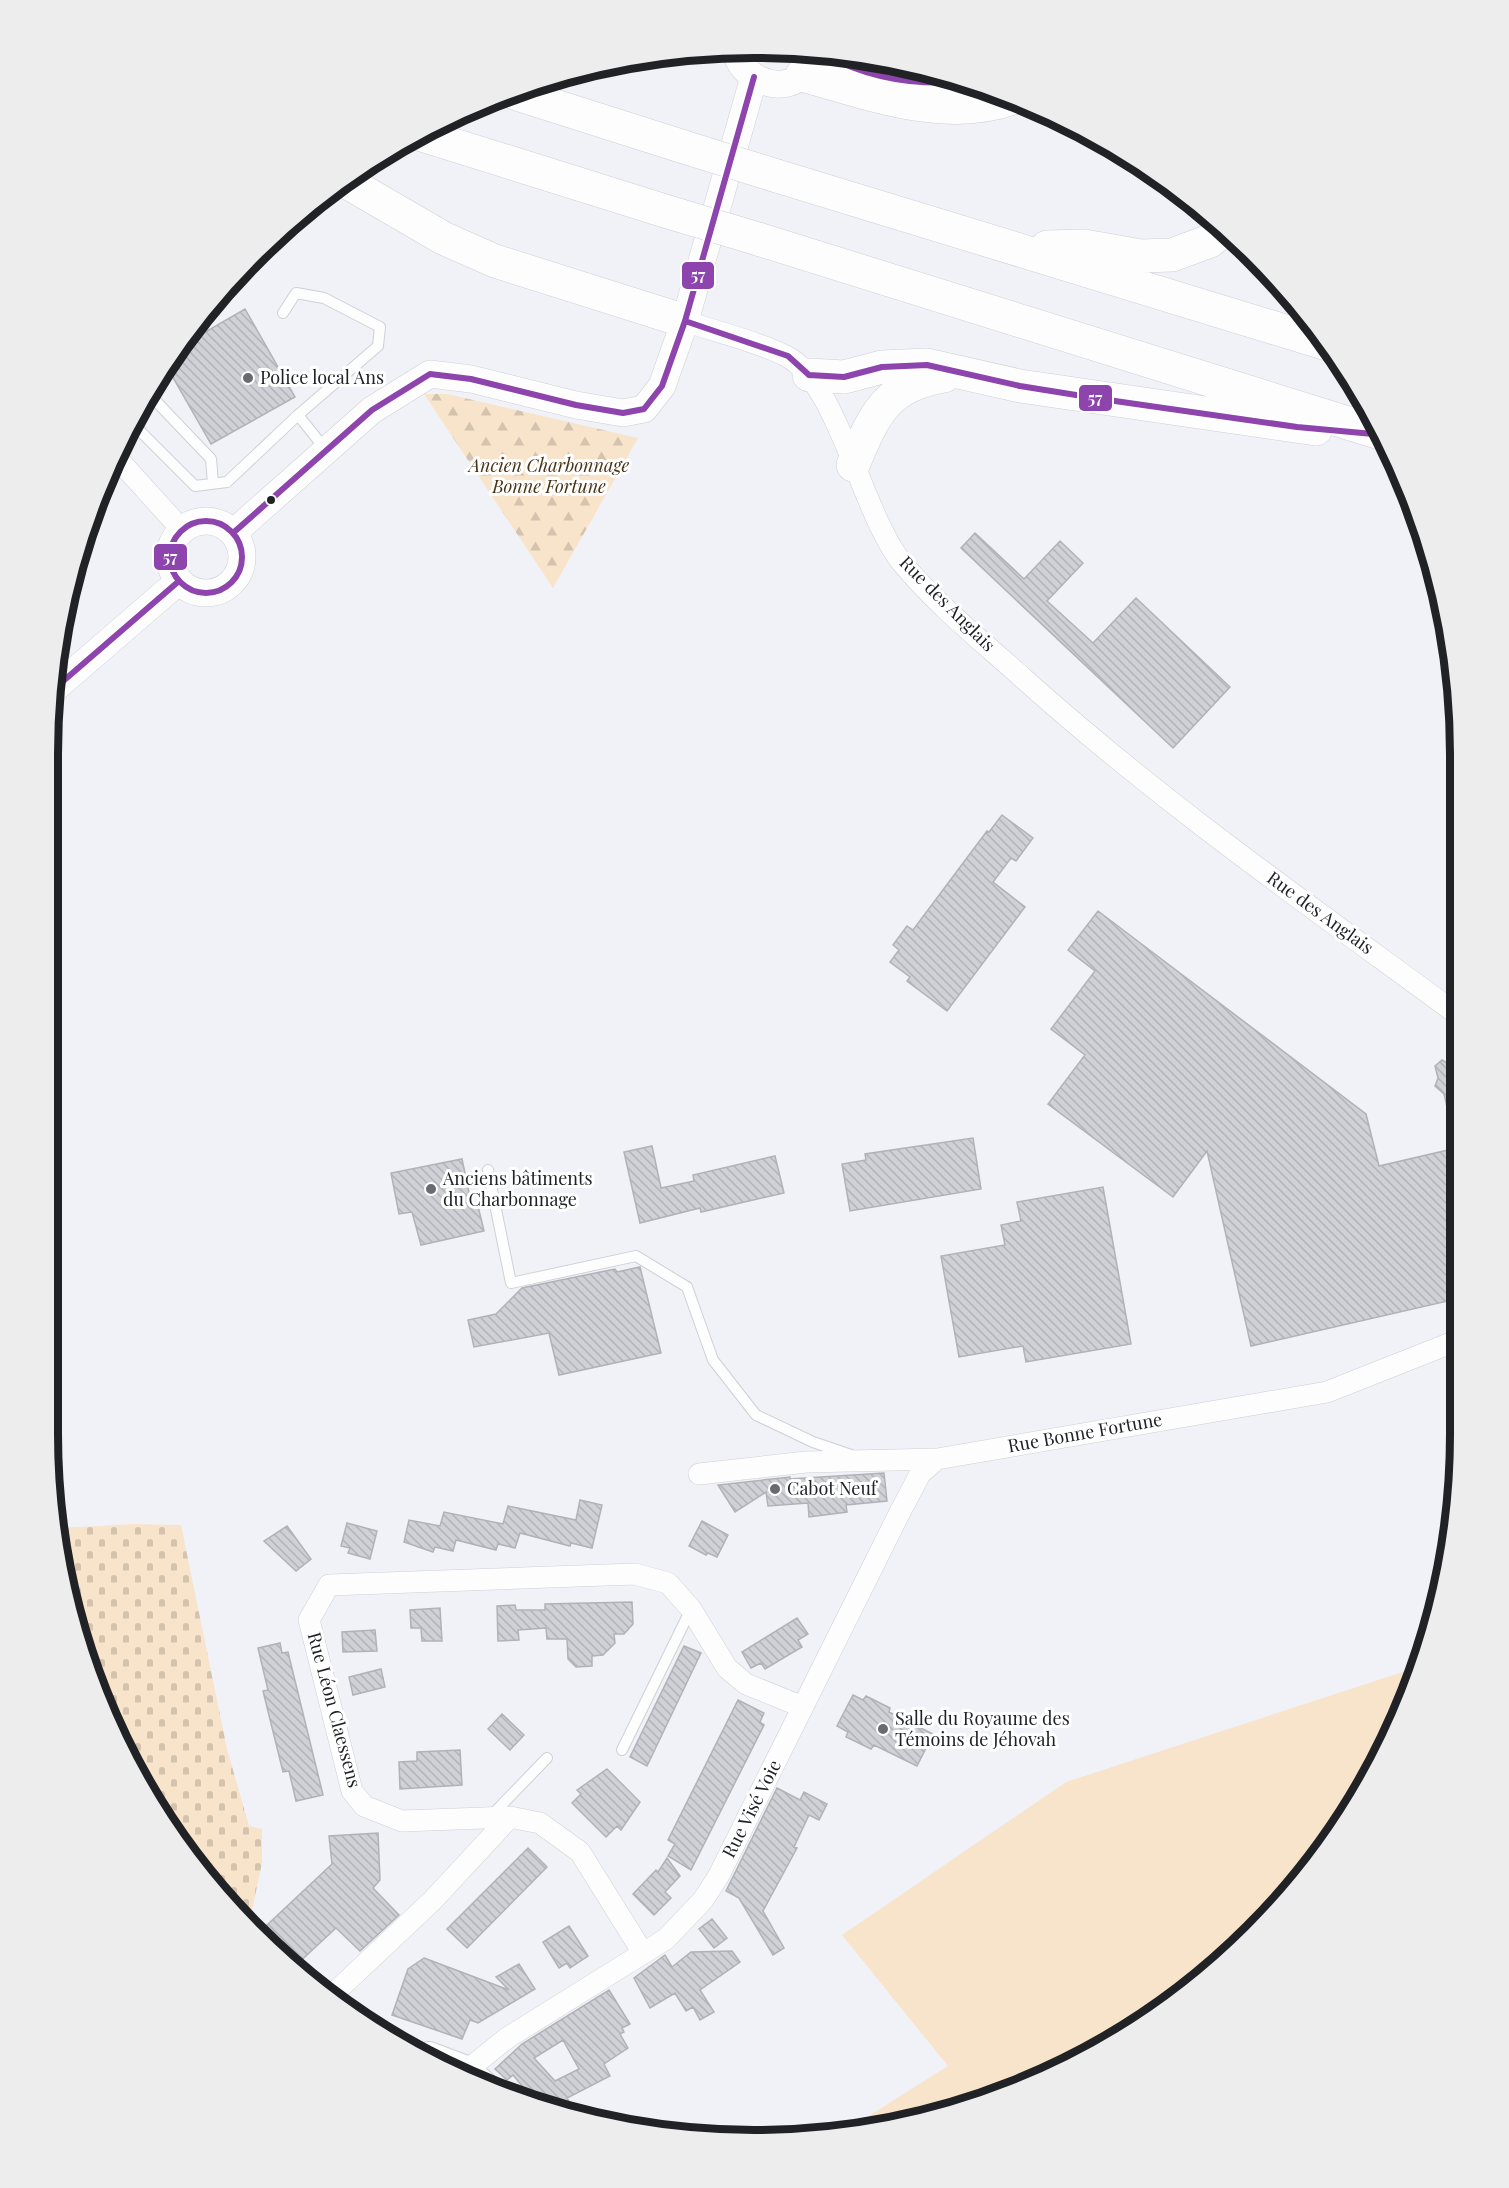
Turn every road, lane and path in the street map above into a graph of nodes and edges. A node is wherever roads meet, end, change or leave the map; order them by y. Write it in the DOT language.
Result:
graph roads {
  1 [pos="740,59"];
  2 [pos="814,61"];
  3 [pos="816,61"];
  4 [pos="754,77"];
  5 [pos="941,84"];
  6 [pos="526,97"];
  7 [pos="997,102"];
  8 [pos="432,138"];
  9 [pos="354,186"];
  10 [pos="1217,235"];
  11 [pos="1013,248"];
  12 [pos="283,313"];
  13 [pos="685,321"];
  14 [pos="1313,340"];
  15 [pos="959,374"];
  16 [pos="809,375"];
  17 [pos="155,401"];
  18 [pos="298,415"];
  19 [pos="139,430"];
  20 [pos="1370,430"];
  21 [pos="1371,433"];
  22 [pos="326,450"];
  23 [pos="122,464"];
  24 [pos="853,465"];
  25 [pos="213,483"];
  26 [pos="182,530"];
  27 [pos="233,533"];
  28 [pos="179,581"];
  29 [pos="62,682"];
  30 [pos="1450,1009"];
  31 [pos="488,1170"];
  32 [pos="1450,1343"];
  33 [pos="863,1459"];
  34 [pos="937,1459"];
  35 [pos="699,1474"];
  36 [pos="692,1609"];
  37 [pos="803,1707"];
  38 [pos="622,1750"];
  39 [pos="547,1758"];
  40 [pos="500,1817"];
  41 [pos="643,1953"];
  42 [pos="337,1990"];
  43 [pos="478,2073"];
  1 -- 4 [label="street"];
  2 -- 4 [label="street"];
  2 -- 7 [label="highway"];
  3 -- 5 [label="highway"];
  4 -- 13 [label="street"];
  6 -- 11 [label="highway, bridge"];
  8 -- 20 [label="highway, bridge"];
  9 -- 13 [label="highway"];
  10 -- 11 [label="highway"];
  11 -- 14 [label="highway"];
  12 -- 18 [label="lane"];
  13 -- 16 [label="street, Rue des Anglais"];
  13 -- 22 [label="street"];
  15 -- 16 [label="highway"];
  15 -- 21 [label="highway"];
  15 -- 24 [label="highway"];
  16 -- 24 [label="street, Rue des Anglais"];
  17 -- 25 [label="lane"];
  18 -- 22 [label="lane"];
  18 -- 25 [label="lane"];
  19 -- 25 [label="lane"];
  22 -- 27 [label="street"];
  23 -- 26 [label="street"];
  24 -- 30 [label="street, Rue des Anglais"];
  26 -- 27 [label="street"];
  26 -- 28 [label="street"];
  27 -- 28 [label="street"];
  28 -- 29 [label="street"];
  31 -- 33 [label="lane"];
  32 -- 34 [label="street, Rue Bonne Fortune"];
  33 -- 34 [label="street, Rue Bonne Fortune"];
  33 -- 35 [label="street, Rue Bonne Fortune"];
  34 -- 37 [label="street, Rue Visé Voie"];
  36 -- 37 [label="street, Rue Léon Claessens"];
  36 -- 38 [label="lane"];
  36 -- 40 [label="street, Rue Léon Claessens"];
  37 -- 41 [label="street, Rue Visé Voie"];
  39 -- 40 [label="lane"];
  40 -- 41 [label="street, Rue Léon Claessens"];
  40 -- 42 [label="street"];
  41 -- 43 [label="street, Rue Visé Voie"];
}
